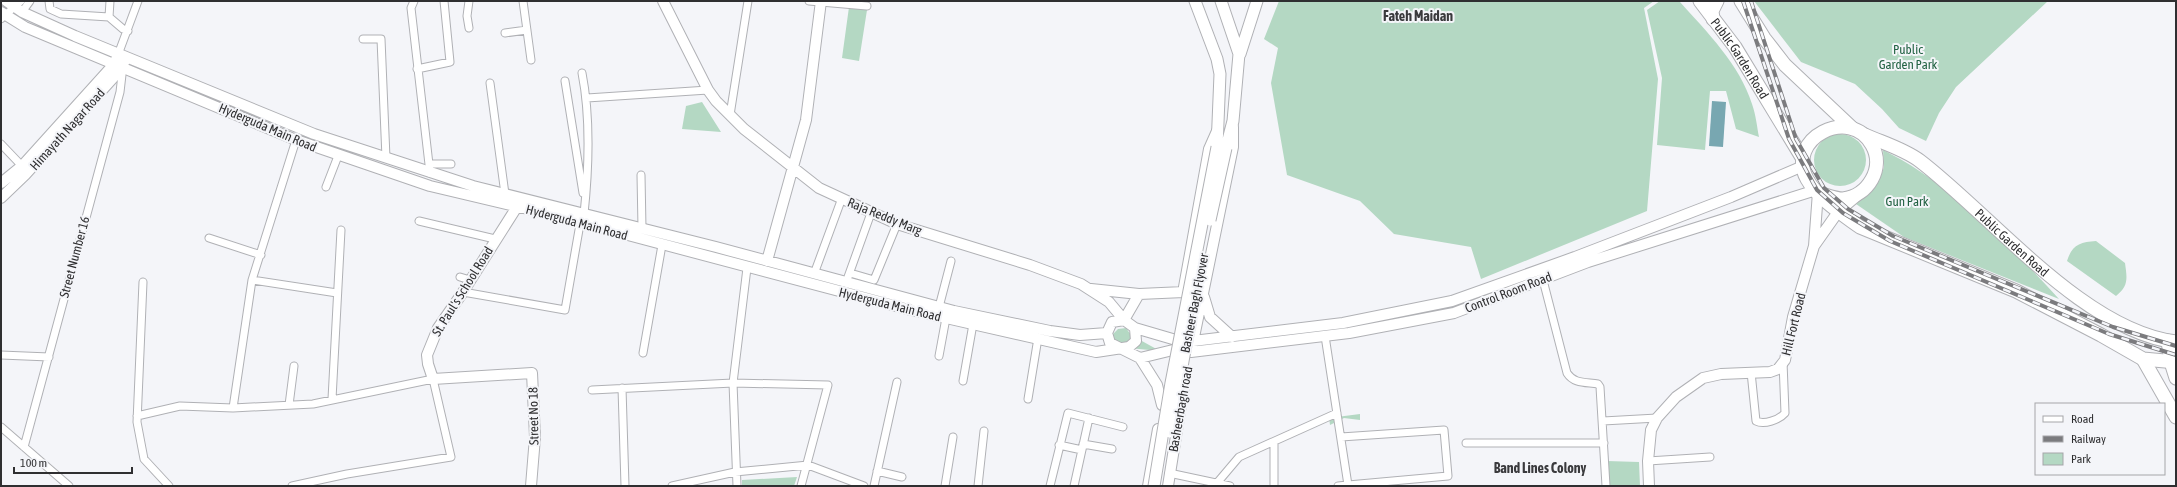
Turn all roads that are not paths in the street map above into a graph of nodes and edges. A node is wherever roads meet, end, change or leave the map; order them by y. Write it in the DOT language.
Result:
graph roads {
  1 [pos="30,1"];
  2 [pos="48,1"];
  3 [pos="110,1"];
  4 [pos="138,1"];
  5 [pos="414,1"];
  6 [pos="444,1"];
  7 [pos="469,1"];
  8 [pos="523,1"];
  9 [pos="663,1"];
  10 [pos="748,1"];
  11 [pos="809,1"];
  12 [pos="1195,1"];
  13 [pos="1221,1"];
  14 [pos="1257,1"];
  15 [pos="1700,1"];
  16 [pos="1717,1"];
  17 [pos="1741,1"];
  18 [pos="821,2"];
  19 [pos="16,5"];
  20 [pos="866,6"];
  21 [pos="3,16"];
  22 [pos="109,17"];
  23 [pos="1713,19"];
  24 [pos="469,28"];
  25 [pos="527,30"];
  26 [pos="128,31"];
  27 [pos="505,33"];
  28 [pos="363,40"];
  29 [pos="123,51"];
  30 [pos="1240,54"];
  31 [pos="531,60"];
  32 [pos="119,65"];
  33 [pos="417,69"];
  34 [pos="582,72"];
  35 [pos="565,81"];
  36 [pos="490,83"];
  37 [pos="708,90"];
  38 [pos="587,98"];
  39 [pos="730,114"];
  40 [pos="1233,121"];
  41 [pos="1220,124"];
  42 [pos="1857,131"];
  43 [pos="296,140"];
  44 [pos="1,144"];
  45 [pos="1221,148"];
  46 [pos="338,156"];
  47 [pos="386,158"];
  48 [pos="1803,163"];
  49 [pos="451,164"];
  50 [pos="22,166"];
  51 [pos="793,166"];
  52 [pos="429,169"];
  53 [pos="641,175"];
  54 [pos="1,183"];
  55 [pos="326,187"];
  56 [pos="1863,191"];
  57 [pos="1818,192"];
  58 [pos="505,194"];
  59 [pos="1,198"];
  60 [pos="842,198"];
  61 [pos="519,202"];
  62 [pos="585,209"];
  63 [pos="1838,212"];
  64 [pos="872,213"];
  65 [pos="419,220"];
  66 [pos="580,224"];
  67 [pos="897,224"];
  68 [pos="642,228"];
  69 [pos="341,230"];
  70 [pos="209,238"];
  71 [pos="495,239"];
  72 [pos="662,245"];
  73 [pos="1814,246"];
  74 [pos="261,255"];
  75 [pos="767,261"];
  76 [pos="951,261"];
  77 [pos="747,268"];
  78 [pos="814,274"];
  79 [pos="848,278"];
  80 [pos="252,280"];
  81 [pos="1543,280"];
  82 [pos="143,282"];
  83 [pos="1091,290"];
  84 [pos="463,292"];
  85 [pos="1184,292"];
  86 [pos="337,293"];
  87 [pos="1139,294"];
  88 [pos="1203,295"];
  89 [pos="1462,298"];
  90 [pos="939,307"];
  91 [pos="1465,309"];
  92 [pos="946,318"];
  93 [pos="1124,320"];
  94 [pos="973,324"];
  95 [pos="1135,328"];
  96 [pos="1107,333"];
  97 [pos="2143,334"];
  98 [pos="1232,336"];
  99 [pos="1325,336"];
  100 [pos="1038,338"];
  101 [pos="1176,340"];
  102 [pos="1193,341"];
  103 [pos="2172,341"];
  104 [pos="1121,349"];
  105 [pos="1173,350"];
  106 [pos="1191,352"];
  107 [pos="643,353"];
  108 [pos="1,355"];
  109 [pos="939,356"];
  110 [pos="2137,356"];
  111 [pos="49,357"];
  112 [pos="1140,358"];
  113 [pos="1783,362"];
  114 [pos="2173,362"];
  115 [pos="294,366"];
  116 [pos="1752,372"];
  117 [pos="2176,378"];
  118 [pos="433,379"];
  119 [pos="963,381"];
  120 [pos="897,382"];
  121 [pos="733,383"];
  122 [pos="622,388"];
  123 [pos="592,390"];
  124 [pos="1028,399"];
  125 [pos="332,400"];
  126 [pos="289,405"];
  127 [pos="1162,405"];
  128 [pos="233,408"];
  129 [pos="1337,414"];
  130 [pos="137,416"];
  131 [pos="2176,417"];
  132 [pos="1089,418"];
  133 [pos="1657,418"];
  134 [pos="1603,421"];
  135 [pos="1,427"];
  136 [pos="1123,427"];
  137 [pos="984,431"];
  138 [pos="953,437"];
  139 [pos="1341,437"];
  140 [pos="1274,442"];
  141 [pos="1466,443"];
  142 [pos="1604,443"];
  143 [pos="1059,445"];
  144 [pos="24,447"];
  145 [pos="1083,447"];
  146 [pos="1112,449"];
  147 [pos="1710,457"];
  148 [pos="1648,461"];
  149 [pos="808,465"];
  150 [pos="878,471"];
  151 [pos="735,472"];
  152 [pos="1170,473"];
  153 [pos="902,477"];
  154 [pos="1217,483"];
  155 [pos="1209,484"];
  156 [pos="67,485"];
  157 [pos="1052,485"];
  158 [pos="1348,485"];
  159 [pos="169,486"];
  160 [pos="292,486"];
  161 [pos="531,486"];
  162 [pos="625,486"];
  163 [pos="672,486"];
  164 [pos="737,486"];
  165 [pos="801,486"];
  166 [pos="864,486"];
  167 [pos="874,486"];
  168 [pos="945,486"];
  169 [pos="978,486"];
  170 [pos="1074,486"];
  171 [pos="1148,486"];
  172 [pos="1154,486"];
  173 [pos="1161,486"];
  174 [pos="1168,486"];
  175 [pos="1230,486"];
  176 [pos="1274,486"];
  177 [pos="1338,486"];
  178 [pos="1606,486"];
  179 [pos="1649,486"];
  1 -- 19 [label="street"];
  2 -- 22 [label="street"];
  3 -- 22 [label="street"];
  4 -- 26 [label="street"];
  5 -- 33 [label="street"];
  6 -- 33 [label="street"];
  7 -- 24 [label="street"];
  8 -- 25 [label="street"];
  9 -- 37 [label="main road, Raja Reddy Marg"];
  10 -- 39 [label="street"];
  11 -- 18 [label="street"];
  12 -- 41 [label="main road, Basheer Bagh Flyover"];
  13 -- 30 [label="main road"];
  14 -- 30 [label="main road"];
  15 -- 23 [label="highway, Public Garden Road"];
  16 -- 23 [label="highway"];
  17 -- 42 [label="highway"];
  18 -- 20 [label="street"];
  18 -- 51 [label="main road"];
  19 -- 21 [label="street"];
  19 -- 29 [label="main road, Hyderguda Main Road"];
  21 -- 32 [label="main road, Hyderguda Main Road"];
  22 -- 26 [label="street"];
  23 -- 48 [label="highway, Public Garden Road"];
  25 -- 27 [label="street"];
  25 -- 31 [label="street"];
  26 -- 29 [label="street"];
  28 -- 47 [label="street"];
  29 -- 32 [label="main road, Himayath Nagar Road"];
  29 -- 47 [label="main road, Hyderguda Main Road"];
  30 -- 40 [label="main road, Basheer Bagh Flyover"];
  32 -- 43 [label="main road, Hyderguda Main Road"];
  32 -- 50 [label="main road, Himayath Nagar Road"];
  32 -- 59 [label="main road, Himayath Nagar Road"];
  32 -- 111 [label="street, Street Number 16"];
  33 -- 52 [label="street"];
  34 -- 38 [label="street"];
  35 -- 62 [label="street"];
  36 -- 58 [label="street"];
  37 -- 38 [label="street"];
  37 -- 39 [label="main road, Raja Reddy Marg"];
  38 -- 62 [label="street"];
  39 -- 51 [label="main road, Raja Reddy Marg"];
  40 -- 45 [label="main road, Basheer Bagh Flyover"];
  40 -- 88 [label="main road, Basheerbagh road"];
  41 -- 45 [label="main road, Basheer Bagh Flyover"];
  41 -- 85 [label="main road, Basheerbagh road"];
  42 -- 48 [label="highway"];
  42 -- 56 [label="highway"];
  42 -- 97 [label="highway, Public Garden Road"];
  43 -- 46 [label="main road, Hyderguda Main Road"];
  43 -- 74 [label="street"];
  44 -- 50 [label="street"];
  45 -- 172 [label="main road, Basheer Bagh Flyover, bridge"];
  45 -- 173 [label="main road, Basheer Bagh Flyover, bridge"];
  46 -- 55 [label="street"];
  46 -- 61 [label="main road, Hyderguda Main Road"];
  47 -- 52 [label="main road, Hyderguda Main Road"];
  48 -- 57 [label="highway"];
  48 -- 89 [label="main road, Control Room Road"];
  49 -- 52 [label="street"];
  50 -- 54 [label="main road, Himayath Nagar Road"];
  51 -- 60 [label="main road, Raja Reddy Marg"];
  51 -- 75 [label="main road"];
  52 -- 58 [label="main road, Hyderguda Main Road"];
  53 -- 68 [label="street"];
  56 -- 57 [label="highway"];
  56 -- 63 [label="main road"];
  57 -- 63 [label="highway"];
  57 -- 73 [label="main road, Hill Fort Road"];
  57 -- 81 [label="main road, Control Room Road"];
  58 -- 61 [label="main road, Hyderguda Main Road"];
  60 -- 64 [label="main road, Raja Reddy Marg"];
  60 -- 78 [label="street"];
  61 -- 62 [label="main road, Hyderguda Main Road"];
  61 -- 66 [label="main road, Hyderguda Main Road"];
  61 -- 71 [label="main road, St. Paul's School Road"];
  62 -- 68 [label="main road, Hyderguda Main Road"];
  63 -- 73 [label="main road"];
  63 -- 110 [label="highway"];
  64 -- 67 [label="main road, Raja Reddy Marg"];
  64 -- 79 [label="street"];
  65 -- 71 [label="street"];
  66 -- 72 [label="main road, Hyderguda Main Road"];
  66 -- 84 [label="street"];
  67 -- 79 [label="street"];
  67 -- 83 [label="main road, Raja Reddy Marg"];
  68 -- 75 [label="main road, Hyderguda Main Road"];
  69 -- 86 [label="street"];
  70 -- 74 [label="street"];
  71 -- 84 [label="main road, St. Paul's School Road"];
  72 -- 77 [label="main road, Hyderguda Main Road"];
  72 -- 107 [label="street"];
  73 -- 113 [label="main road, Hill Fort Road"];
  74 -- 80 [label="street"];
  75 -- 78 [label="main road, Hyderguda Main Road"];
  76 -- 90 [label="street"];
  77 -- 92 [label="main road, Hyderguda Main Road"];
  77 -- 121 [label="street"];
  78 -- 79 [label="main road, Hyderguda Main Road"];
  79 -- 90 [label="main road, Hyderguda Main Road"];
  80 -- 86 [label="street"];
  80 -- 128 [label="street"];
  81 -- 91 [label="main road, Control Room Road"];
  81 -- 134 [label="street"];
  82 -- 130 [label="street"];
  83 -- 87 [label="main road"];
  83 -- 93 [label="main road, Raja Reddy Marg"];
  84 -- 118 [label="main road, St. Paul's School Road"];
  85 -- 87 [label="main road"];
  85 -- 88 [label="main road"];
  85 -- 101 [label="main road, Basheerbagh road"];
  86 -- 125 [label="street"];
  87 -- 93 [label="main road"];
  88 -- 98 [label="main road"];
  88 -- 102 [label="main road, Basheerbagh road"];
  89 -- 91 [label="main road"];
  89 -- 98 [label="main road, Control Room Road"];
  90 -- 96 [label="main road, Hyderguda Main Road"];
  91 -- 99 [label="main road, Control Room Road"];
  92 -- 94 [label="main road, Hyderguda Main Road"];
  92 -- 109 [label="street"];
  93 -- 95 [label="main road, Raja Reddy Marg"];
  93 -- 96 [label="main road"];
  94 -- 100 [label="main road, Hyderguda Main Road"];
  94 -- 119 [label="street"];
  95 -- 101 [label="main road, Raja Reddy Marg"];
  95 -- 104 [label="main road"];
  96 -- 104 [label="main road"];
  97 -- 103 [label="highway, Public Garden Road"];
  97 -- 110 [label="highway"];
  98 -- 102 [label="main road, Control Room Road"];
  99 -- 106 [label="main road, Control Room Road"];
  99 -- 129 [label="street"];
  100 -- 104 [label="main road, Hyderguda Main Road"];
  100 -- 124 [label="street"];
  101 -- 102 [label="main road, Raja Reddy Marg"];
  101 -- 105 [label="main road, Basheerbagh road"];
  102 -- 106 [label="main road, Basheerbagh road"];
  103 -- 114 [label="highway"];
  104 -- 112 [label="main road"];
  105 -- 106 [label="main road, Control Room Road"];
  105 -- 112 [label="main road"];
  105 -- 127 [label="main road, Basheerbagh road"];
  106 -- 152 [label="main road, Basheerbagh road"];
  108 -- 111 [label="street"];
  110 -- 114 [label="highway"];
  110 -- 131 [label="highway"];
  111 -- 144 [label="street, Street Number 16"];
  112 -- 127 [label="main road"];
  113 -- 116 [label="main road, Hill Fort Road"];
  113 -- 116 [label="street"];
  114 -- 117 [label="highway"];
  115 -- 126 [label="street"];
  116 -- 133 [label="main road, Hill Fort Road"];
  118 -- 125 [label="street"];
  118 -- 160 [label="street, St. Paul's School Road"];
  118 -- 161 [label="main road, Street No 18"];
  120 -- 150 [label="street"];
  121 -- 122 [label="street"];
  121 -- 149 [label="street"];
  121 -- 151 [label="street"];
  122 -- 123 [label="street"];
  122 -- 162 [label="street"];
  125 -- 126 [label="street"];
  126 -- 128 [label="street"];
  127 -- 171 [label="main road, Basheerbagh road"];
  128 -- 130 [label="street"];
  129 -- 139 [label="street"];
  129 -- 140 [label="street"];
  130 -- 159 [label="street"];
  132 -- 136 [label="street"];
  132 -- 143 [label="street"];
  132 -- 145 [label="street"];
  133 -- 134 [label="street"];
  133 -- 148 [label="main road, Hill Fort Road"];
  134 -- 142 [label="street"];
  135 -- 144 [label="street"];
  137 -- 169 [label="street"];
  138 -- 168 [label="street"];
  139 -- 158 [label="street"];
  139 -- 158 [label="street"];
  140 -- 154 [label="street"];
  140 -- 176 [label="street"];
  141 -- 142 [label="street"];
  142 -- 178 [label="street"];
  143 -- 145 [label="street"];
  143 -- 157 [label="street"];
  144 -- 156 [label="street"];
  145 -- 146 [label="street"];
  145 -- 170 [label="street"];
  147 -- 148 [label="street"];
  148 -- 179 [label="main road, Hill Fort Road"];
  149 -- 151 [label="street"];
  149 -- 165 [label="street"];
  149 -- 166 [label="street"];
  150 -- 153 [label="street"];
  150 -- 167 [label="street"];
  151 -- 163 [label="street"];
  151 -- 164 [label="street"];
  152 -- 155 [label="street"];
  152 -- 174 [label="main road, Basheerbagh road"];
  154 -- 155 [label="street"];
  154 -- 175 [label="street"];
  158 -- 177 [label="street"];
}
